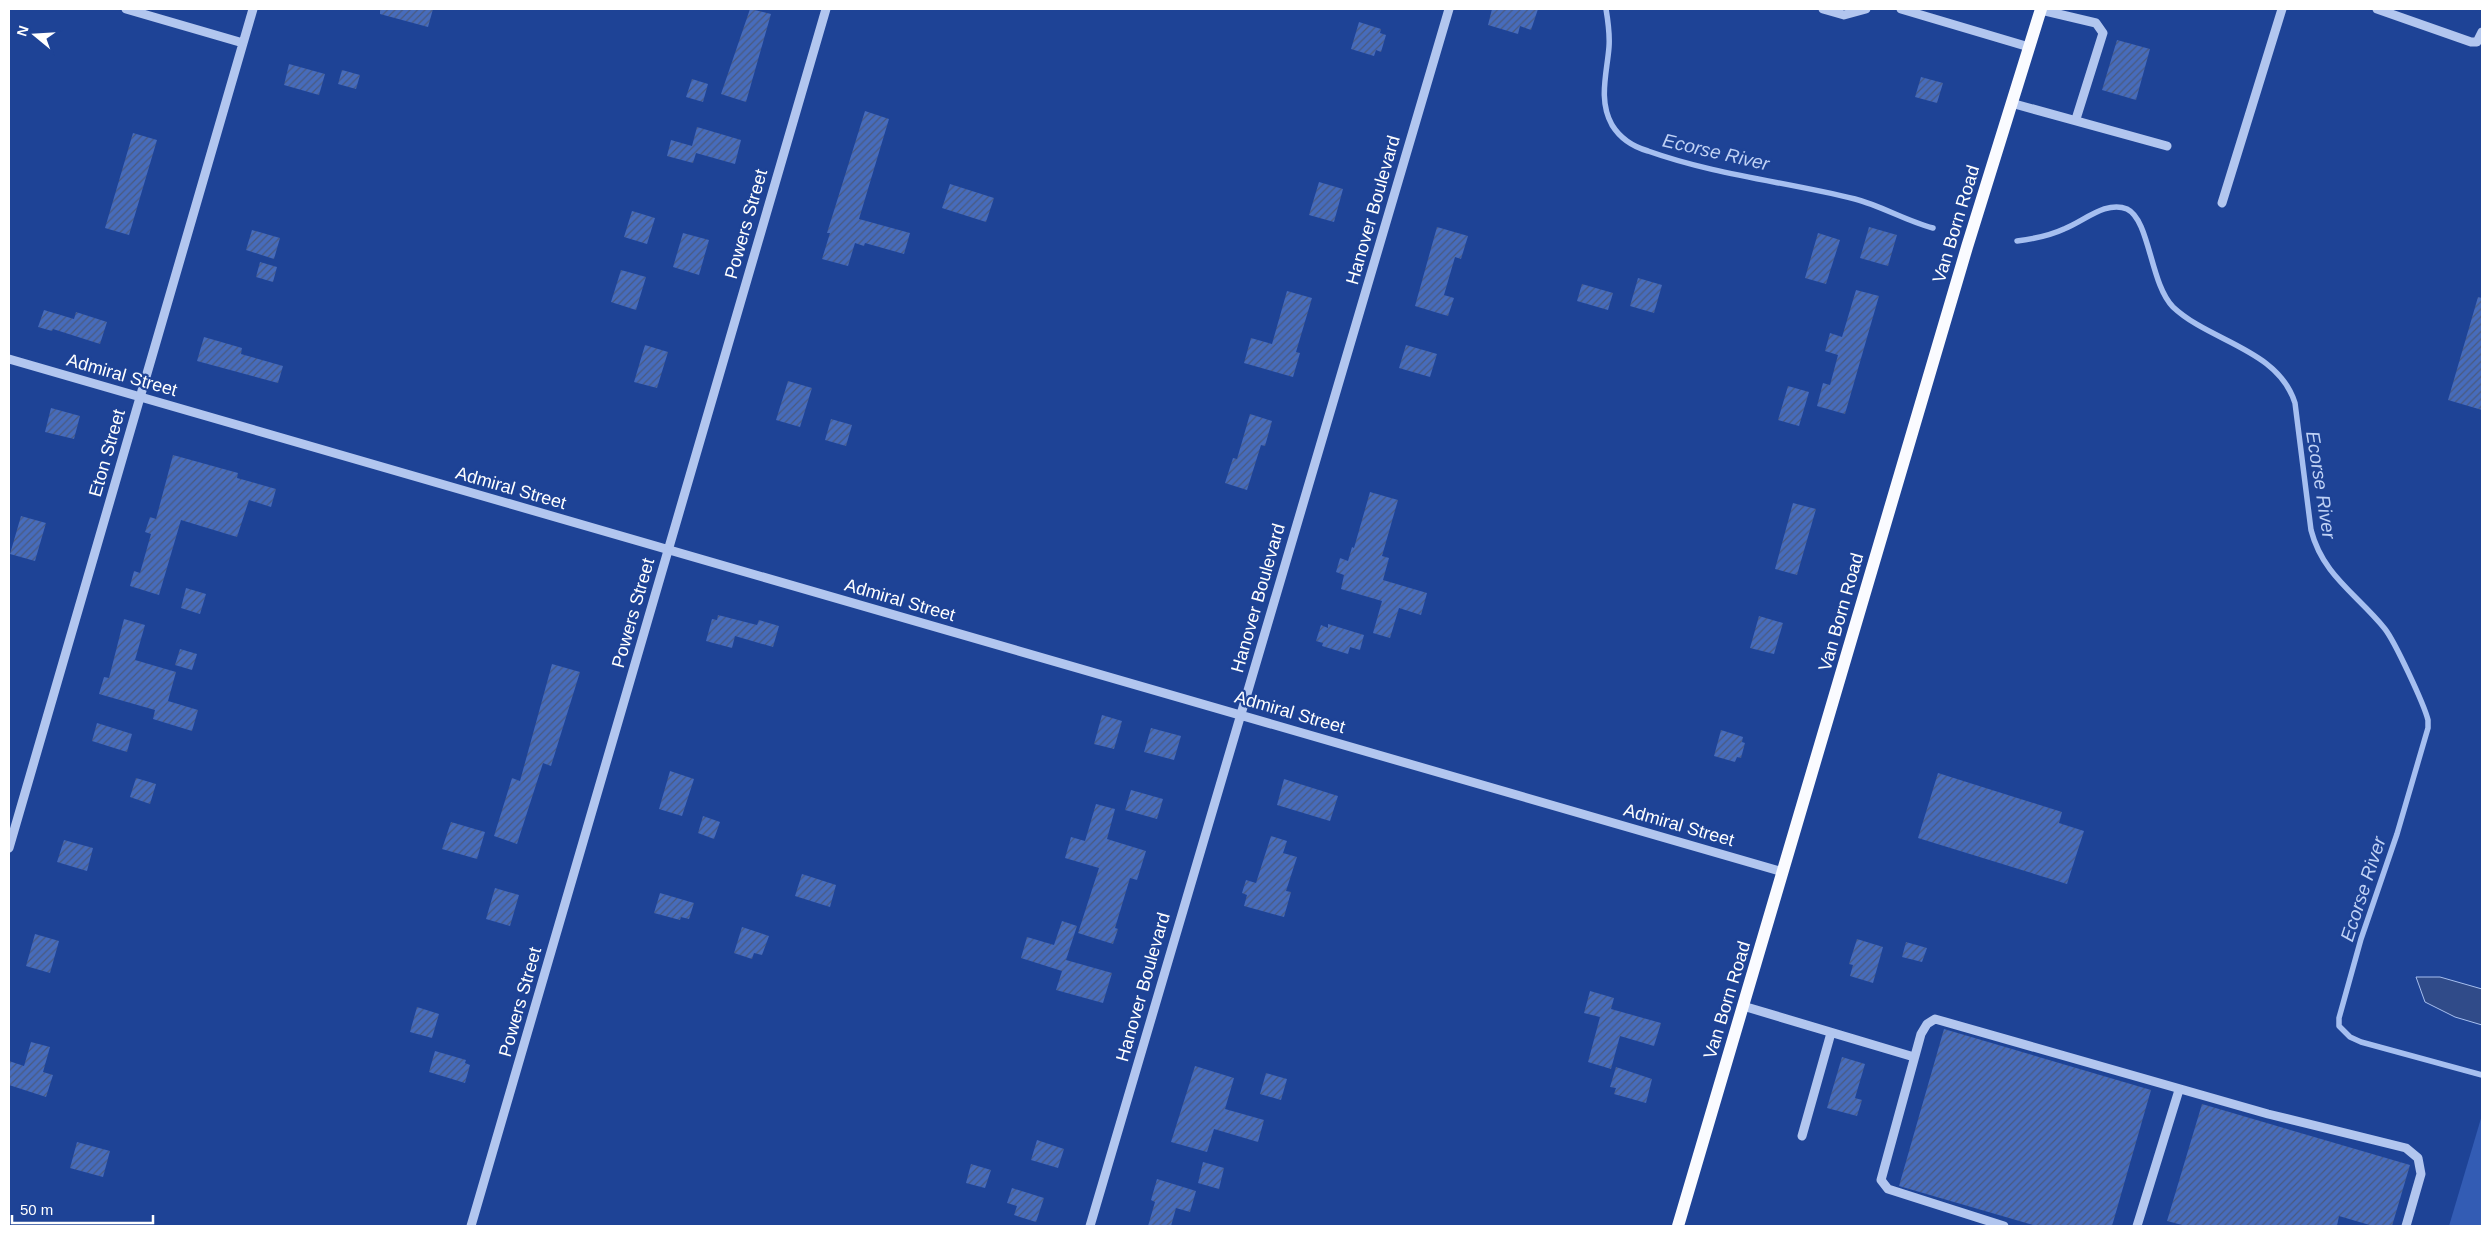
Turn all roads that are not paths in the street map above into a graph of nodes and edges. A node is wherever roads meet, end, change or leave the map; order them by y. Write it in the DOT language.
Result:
graph roads {
  1 [pos="126,9"];
  2 [pos="253,9"];
  3 [pos="826,9"];
  4 [pos="1449,9"];
  5 [pos="1823,9"];
  6 [pos="1866,9"];
  7 [pos="1901,9"];
  8 [pos="2041,9"];
  9 [pos="2282,9"];
  10 [pos="2377,9"];
  11 [pos="2482,32"];
  12 [pos="243,43"];
  13 [pos="2029,47"];
  14 [pos="2011,103"];
  15 [pos="2076,119"];
  16 [pos="2167,146"];
  17 [pos="2222,203"];
  18 [pos="9,359"];
  19 [pos="140,397"];
  20 [pos="668,550"];
  21 [pos="1240,715"];
  22 [pos="9,848"];
  23 [pos="1783,872"];
  24 [pos="1742,1006"];
  25 [pos="1831,1033"];
  26 [pos="1914,1058"];
  27 [pos="2179,1090"];
  28 [pos="1802,1136"];
  29 [pos="471,1226"];
  30 [pos="1090,1226"];
  31 [pos="1678,1226"];
  32 [pos="2004,1226"];
  33 [pos="2137,1226"];
  34 [pos="2406,1226"];
  1 -- 12 [label="street"];
  2 -- 12 [label="street, Eton Street"];
  3 -- 20 [label="street, Powers Street"];
  4 -- 21 [label="street, Hanover Boulevard"];
  5 -- 6 [label="street"];
  7 -- 13 [label="street"];
  8 -- 13 [label="main road, Van Born Road"];
  8 -- 15 [label="street"];
  9 -- 17 [label="street"];
  10 -- 11 [label="street"];
  12 -- 19 [label="street, Eton Street"];
  13 -- 14 [label="main road, Van Born Road"];
  14 -- 15 [label="street"];
  14 -- 23 [label="main road, Van Born Road"];
  15 -- 16 [label="street"];
  18 -- 19 [label="street, Admiral Street"];
  19 -- 20 [label="street, Admiral Street"];
  19 -- 22 [label="street, Eton Street"];
  20 -- 21 [label="street, Admiral Street"];
  20 -- 29 [label="street, Powers Street"];
  21 -- 23 [label="street, Admiral Street"];
  21 -- 30 [label="street, Hanover Boulevard"];
  23 -- 24 [label="main road, Van Born Road"];
  24 -- 25 [label="street"];
  24 -- 31 [label="main road, Van Born Road"];
  25 -- 26 [label="street"];
  25 -- 28 [label="street"];
  26 -- 27 [label="street"];
  26 -- 32 [label="street"];
  27 -- 33 [label="street"];
  27 -- 34 [label="street"];
}
